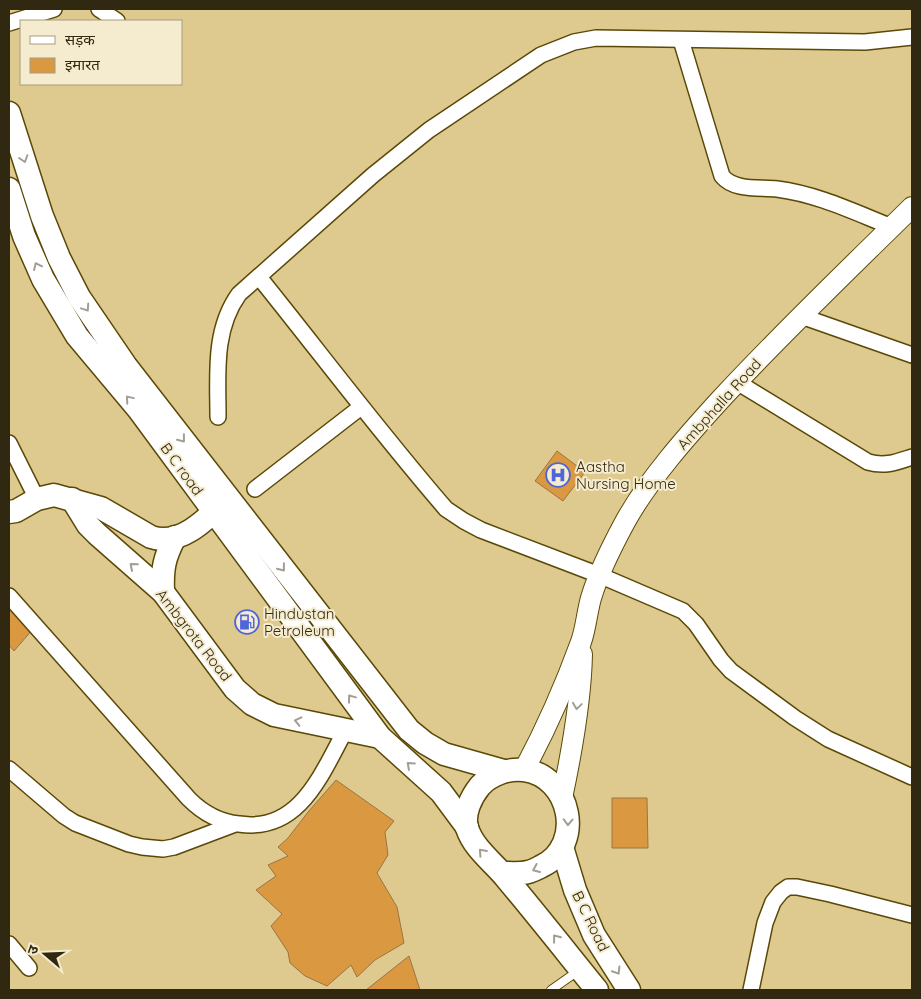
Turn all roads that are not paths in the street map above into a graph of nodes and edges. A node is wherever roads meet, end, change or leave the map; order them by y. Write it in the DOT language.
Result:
graph roads {
  1 [pos="54,9"];
  2 [pos="99,9"];
  3 [pos="116,20"];
  4 [pos="9,23"];
  5 [pos="912,36"];
  6 [pos="680,40"];
  7 [pos="9,113"];
  8 [pos="9,189"];
  9 [pos="912,207"];
  10 [pos="892,227"];
  11 [pos="259,277"];
  12 [pos="801,316"];
  13 [pos="912,356"];
  14 [pos="737,382"];
  15 [pos="361,407"];
  16 [pos="218,417"];
  17 [pos="9,443"];
  18 [pos="912,457"];
  19 [pos="255,489"];
  20 [pos="37,499"];
  21 [pos="72,499"];
  22 [pos="221,505"];
  23 [pos="11,515"];
  24 [pos="175,537"];
  25 [pos="599,575"];
  26 [pos="163,592"];
  27 [pos="9,596"];
  28 [pos="582,640"];
  29 [pos="345,731"];
  30 [pos="380,737"];
  31 [pos="9,769"];
  32 [pos="514,770"];
  33 [pos="912,777"];
  34 [pos="562,798"];
  35 [pos="235,824"];
  36 [pos="467,827"];
  37 [pos="562,847"];
  38 [pos="502,873"];
  39 [pos="912,915"];
  40 [pos="9,944"];
  41 [pos="29,968"];
  42 [pos="580,969"];
  43 [pos="551,990"];
  44 [pos="597,990"];
  45 [pos="629,990"];
  46 [pos="751,990"];
  1 -- 4 [label="street"];
  2 -- 3 [label="street"];
  5 -- 6 [label="street"];
  6 -- 10 [label="street"];
  6 -- 11 [label="street"];
  7 -- 22 [label="main road, one-way"];
  22 -- 8 [label="main road, B C road, one-way"];
  9 -- 10 [label="main road, Ambphalla Road"];
  10 -- 12 [label="main road, Ambphalla Road"];
  11 -- 15 [label="street"];
  11 -- 16 [label="street"];
  12 -- 13 [label="street"];
  12 -- 14 [label="main road, Ambphalla Road"];
  14 -- 18 [label="street"];
  14 -- 25 [label="main road, Ambphalla Road"];
  15 -- 19 [label="street"];
  15 -- 25 [label="street"];
  17 -- 20 [label="street"];
  20 -- 21 [label="main road"];
  20 -- 23 [label="main road"];
  21 -- 24 [label="main road"];
  26 -- 21 [label="main road, Ambgrota Road, one-way"];
  22 -- 24 [label="main road"];
  30 -- 22 [label="main road, B C road, one-way"];
  22 -- 32 [label="main road, one-way"];
  24 -- 26 [label="main road"];
  25 -- 28 [label="main road, Ambphalla Road"];
  25 -- 33 [label="street"];
  29 -- 26 [label="main road, Ambgrota Road, one-way"];
  27 -- 35 [label="street"];
  28 -- 32 [label="main road"];
  28 -- 34 [label="main road, one-way"];
  29 -- 30 [label="main road, Ambgrota Road"];
  29 -- 35 [label="street"];
  36 -- 30 [label="main road, B C road, one-way"];
  31 -- 35 [label="street"];
  32 -- 34 [label="main road"];
  32 -- 36 [label="main road"];
  34 -- 37 [label="main road, one-way"];
  38 -- 36 [label="main road, one-way"];
  37 -- 38 [label="main road, one-way"];
  37 -- 45 [label="main road, B C Road, one-way"];
  42 -- 38 [label="main road, B C Road, one-way"];
  39 -- 46 [label="street"];
  40 -- 41 [label="street"];
  42 -- 43 [label="lane"];
  42 -- 44 [label="main road, B C Road"];
}
